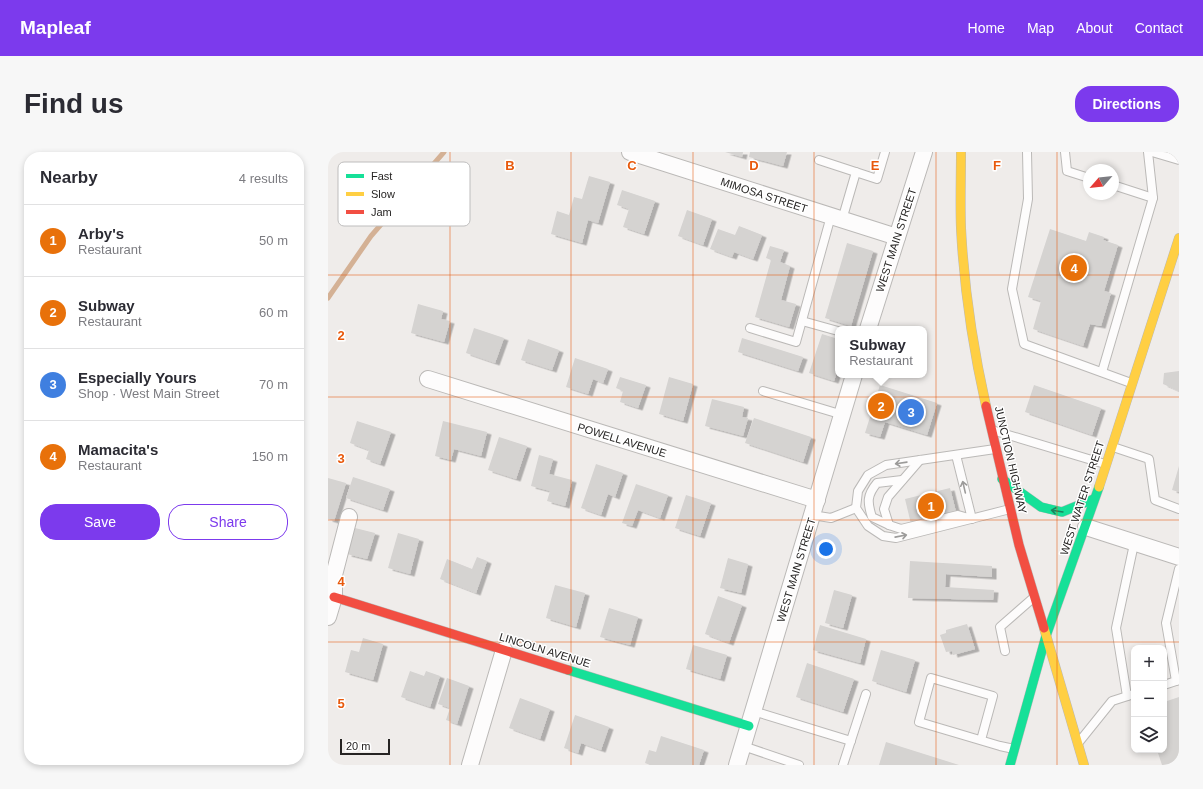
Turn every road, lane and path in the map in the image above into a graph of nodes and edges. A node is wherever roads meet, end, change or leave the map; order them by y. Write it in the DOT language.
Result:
graph roads {
  1 [pos="630,152"];
  2 [pos="885,152"];
  3 [pos="924,152"];
  4 [pos="962,152"];
  5 [pos="1027,152"];
  6 [pos="1065,152"];
  7 [pos="1148,152"];
  8 [pos="1152,152"];
  9 [pos="819,160"];
  10 [pos="1179,160"];
  11 [pos="856,172"];
  12 [pos="1083,176"];
  13 [pos="1119,187"];
  14 [pos="1153,198"];
  15 [pos="837,218"];
  16 [pos="897,237"];
  17 [pos="1179,238"];
  18 [pos="802,321"];
  19 [pos="869,326"];
  20 [pos="750,328"];
  21 [pos="835,330"];
  22 [pos="1102,372"];
  23 [pos="853,378"];
  24 [pos="428,379"];
  25 [pos="1131,383"];
  26 [pos="763,391"];
  27 [pos="843,415"];
  28 [pos="991,430"];
  29 [pos="1111,447"];
  30 [pos="995,450"];
  31 [pos="956,455"];
  32 [pos="920,460"];
  33 [pos="1105,464"];
  34 [pos="1002,479"];
  35 [pos="902,480"];
  36 [pos="1094,499"];
  37 [pos="814,508"];
  38 [pos="856,508"];
  39 [pos="1179,508"];
  40 [pos="1010,509"];
  41 [pos="349,517"];
  42 [pos="972,518"];
  43 [pos="888,525"];
  44 [pos="1086,527"];
  45 [pos="1134,544"];
  46 [pos="1179,557"];
  47 [pos="1179,569"];
  48 [pos="334,597"];
  49 [pos="1034,597"];
  50 [pos="328,617"];
  51 [pos="1046,636"];
  52 [pos="504,650"];
  53 [pos="1005,651"];
  54 [pos="1177,681"];
  55 [pos="1167,684"];
  56 [pos="866,694"];
  57 [pos="1130,695"];
  58 [pos="751,718"];
  59 [pos="981,740"];
  60 [pos="851,741"];
  61 [pos="1078,744"];
  62 [pos="743,746"];
  63 [pos="1014,750"];
  64 [pos="470,765"];
  65 [pos="737,765"];
  66 [pos="799,765"];
  67 [pos="844,765"];
  68 [pos="1010,765"];
  69 [pos="1083,765"];
  1 -- 15 [label="street, MIMOSA STREET"];
  2 -- 11 [label="lane"];
  3 -- 16 [label="street, WEST MAIN STREET"];
  4 -- 28 [label="street, JUNCTION HIGHWAY"];
  5 -- 22 [label="lane"];
  6 -- 12 [label="lane"];
  7 -- 14 [label="lane"];
  8 -- 10 [label="lane"];
  9 -- 11 [label="lane"];
  11 -- 15 [label="lane"];
  13 -- 14 [label="lane"];
  14 -- 22 [label="lane"];
  15 -- 16 [label="street, MIMOSA STREET"];
  15 -- 18 [label="lane"];
  16 -- 19 [label="street, WEST MAIN STREET"];
  17 -- 25 [label="street, WEST WATER STREET"];
  18 -- 20 [label="lane"];
  18 -- 21 [label="lane"];
  22 -- 25 [label="lane"];
  23 -- 27 [label="street, WEST MAIN STREET"];
  24 -- 37 [label="street, POWELL AVENUE"];
  25 -- 29 [label="street, WEST WATER STREET"];
  26 -- 27 [label="lane"];
  27 -- 37 [label="street, WEST MAIN STREET"];
  28 -- 30 [label="street, JUNCTION HIGHWAY"];
  28 -- 33 [label="lane"];
  29 -- 33 [label="street, WEST WATER STREET"];
  29 -- 39 [label="lane"];
  30 -- 31 [label="lane"];
  30 -- 34 [label="street, JUNCTION HIGHWAY"];
  31 -- 32 [label="lane"];
  42 -- 31 [label="lane, one-way"];
  32 -- 35 [label="lane"];
  32 -- 38 [label="lane, one-way"];
  33 -- 36 [label="street, WEST WATER STREET"];
  36 -- 34 [label="street, one-way"];
  34 -- 40 [label="street, JUNCTION HIGHWAY"];
  35 -- 43 [label="lane"];
  35 -- 43 [label="lane"];
  36 -- 44 [label="street, WEST WATER STREET"];
  37 -- 38 [label="lane"];
  37 -- 58 [label="street, WEST MAIN STREET"];
  38 -- 42 [label="lane, one-way"];
  40 -- 42 [label="lane"];
  40 -- 49 [label="street, JUNCTION HIGHWAY"];
  41 -- 48 [label="street"];
  42 -- 43 [label="lane"];
  44 -- 45 [label="street"];
  44 -- 51 [label="street, WEST WATER STREET"];
  45 -- 46 [label="street"];
  45 -- 57 [label="lane"];
  47 -- 54 [label="lane"];
  48 -- 50 [label="street"];
  48 -- 52 [label="street, LINCOLN AVENUE"];
  49 -- 51 [label="street, JUNCTION HIGHWAY"];
  49 -- 53 [label="lane"];
  51 -- 61 [label="street, JUNCTION HIGHWAY"];
  51 -- 63 [label="street, WEST WATER STREET"];
  52 -- 58 [label="street, LINCOLN AVENUE"];
  52 -- 64 [label="street"];
  54 -- 55 [label="lane"];
  56 -- 60 [label="lane"];
  57 -- 61 [label="lane"];
  58 -- 60 [label="lane"];
  58 -- 62 [label="street, WEST MAIN STREET"];
  59 -- 59 [label="lane"];
  59 -- 63 [label="lane"];
  60 -- 67 [label="lane"];
  61 -- 69 [label="street, JUNCTION HIGHWAY"];
  62 -- 65 [label="street, WEST MAIN STREET"];
  62 -- 66 [label="lane"];
  63 -- 68 [label="street, WEST WATER STREET"];
}
